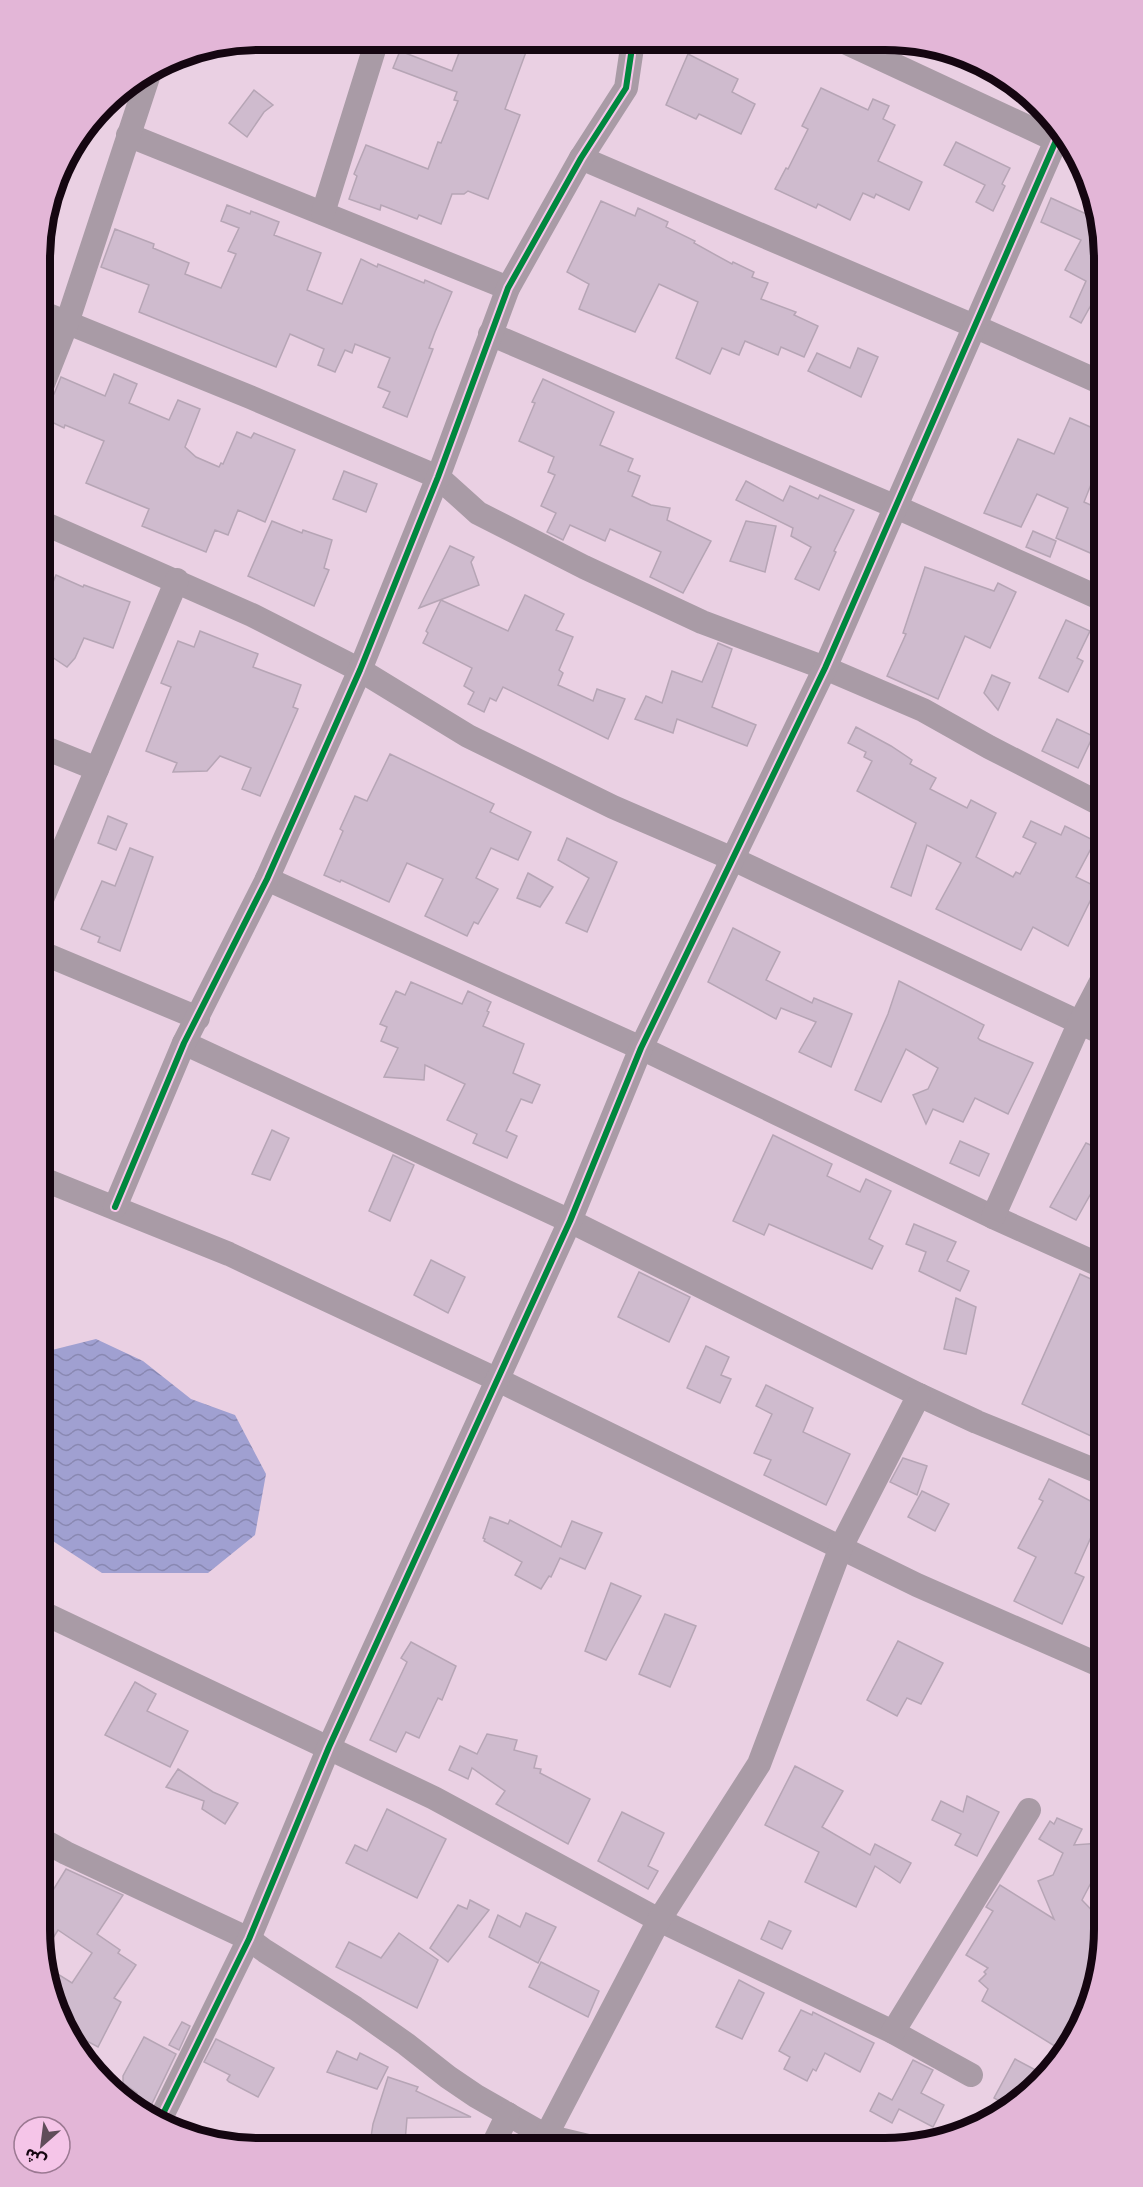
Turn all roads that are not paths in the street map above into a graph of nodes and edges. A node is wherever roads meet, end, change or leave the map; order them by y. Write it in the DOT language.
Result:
graph roads {
  1 [pos="374,50"];
  2 [pos="632,50"];
  3 [pos="862,50"];
  4 [pos="146,82"];
  5 [pos="128,135"];
  6 [pos="1055,138"];
  7 [pos="1058,142"];
  8 [pos="581,158"];
  9 [pos="323,213"];
  10 [pos="508,288"];
  11 [pos="50,316"];
  12 [pos="67,323"];
  13 [pos="974,326"];
  14 [pos="490,334"];
  15 [pos="50,366"];
  16 [pos="1094,380"];
  17 [pos="438,477"];
  18 [pos="894,506"];
  19 [pos="50,526"];
  20 [pos="177,580"];
  21 [pos="1094,595"];
  22 [pos="825,668"];
  23 [pos="360,670"];
  24 [pos="50,750"];
  25 [pos="97,770"];
  26 [pos="1094,801"];
  27 [pos="734,859"];
  28 [pos="267,879"];
  29 [pos="50,880"];
  30 [pos="50,956"];
  31 [pos="1094,996"];
  32 [pos="198,1018"];
  33 [pos="1080,1022"];
  34 [pos="1094,1029"];
  35 [pos="184,1043"];
  36 [pos="641,1048"];
  37 [pos="50,1182"];
  38 [pos="115,1207"];
  39 [pos="993,1217"];
  40 [pos="570,1221"];
  41 [pos="1093,1262"];
  42 [pos="496,1379"];
  43 [pos="919,1395"];
  44 [pos="1093,1470"];
  45 [pos="841,1547"];
  46 [pos="50,1616"];
  47 [pos="1093,1662"];
  48 [pos="329,1747"];
  49 [pos="1029,1810"];
  50 [pos="50,1844"];
  51 [pos="659,1920"];
  52 [pos="249,1939"];
  53 [pos="892,2032"];
  54 [pos="971,2075"];
  55 [pos="163,2114"];
  56 [pos="508,2114"];
  57 [pos="546,2136"];
  58 [pos="496,2138"];
  59 [pos="554,2138"];
  1 -- 9 [label="street"];
  2 -- 8 [label="street"];
  3 -- 6 [label="street"];
  4 -- 5 [label="street"];
  5 -- 9 [label="street"];
  5 -- 12 [label="street"];
  7 -- 13 [label="street"];
  8 -- 10 [label="street"];
  8 -- 13 [label="street"];
  9 -- 10 [label="street"];
  10 -- 14 [label="street"];
  11 -- 12 [label="street"];
  12 -- 15 [label="street"];
  12 -- 17 [label="street"];
  13 -- 16 [label="street"];
  13 -- 18 [label="street"];
  14 -- 17 [label="street"];
  14 -- 18 [label="street"];
  17 -- 22 [label="street"];
  17 -- 23 [label="street"];
  18 -- 21 [label="street"];
  18 -- 22 [label="street"];
  19 -- 20 [label="street"];
  20 -- 23 [label="street"];
  20 -- 25 [label="street"];
  22 -- 26 [label="street"];
  22 -- 27 [label="street"];
  23 -- 27 [label="street"];
  23 -- 28 [label="street"];
  24 -- 25 [label="street"];
  25 -- 29 [label="street"];
  27 -- 33 [label="street"];
  27 -- 36 [label="street"];
  28 -- 32 [label="street"];
  28 -- 36 [label="street"];
  30 -- 32 [label="street"];
  31 -- 33 [label="street"];
  32 -- 35 [label="street"];
  33 -- 34 [label="street"];
  33 -- 39 [label="street"];
  35 -- 38 [label="street"];
  35 -- 40 [label="street"];
  36 -- 39 [label="street"];
  36 -- 40 [label="street"];
  37 -- 38 [label="street"];
  38 -- 42 [label="street"];
  39 -- 41 [label="street"];
  40 -- 42 [label="street"];
  40 -- 43 [label="street"];
  42 -- 45 [label="street"];
  42 -- 48 [label="street"];
  43 -- 44 [label="street"];
  43 -- 45 [label="street"];
  45 -- 47 [label="street"];
  45 -- 51 [label="street"];
  46 -- 48 [label="street"];
  48 -- 51 [label="street"];
  48 -- 52 [label="street"];
  49 -- 53 [label="street"];
  50 -- 52 [label="street"];
  51 -- 53 [label="street"];
  51 -- 57 [label="street"];
  52 -- 55 [label="street"];
  52 -- 56 [label="street"];
  53 -- 54 [label="street"];
  56 -- 57 [label="street"];
  56 -- 58 [label="street"];
  57 -- 59 [label="street"];
}
